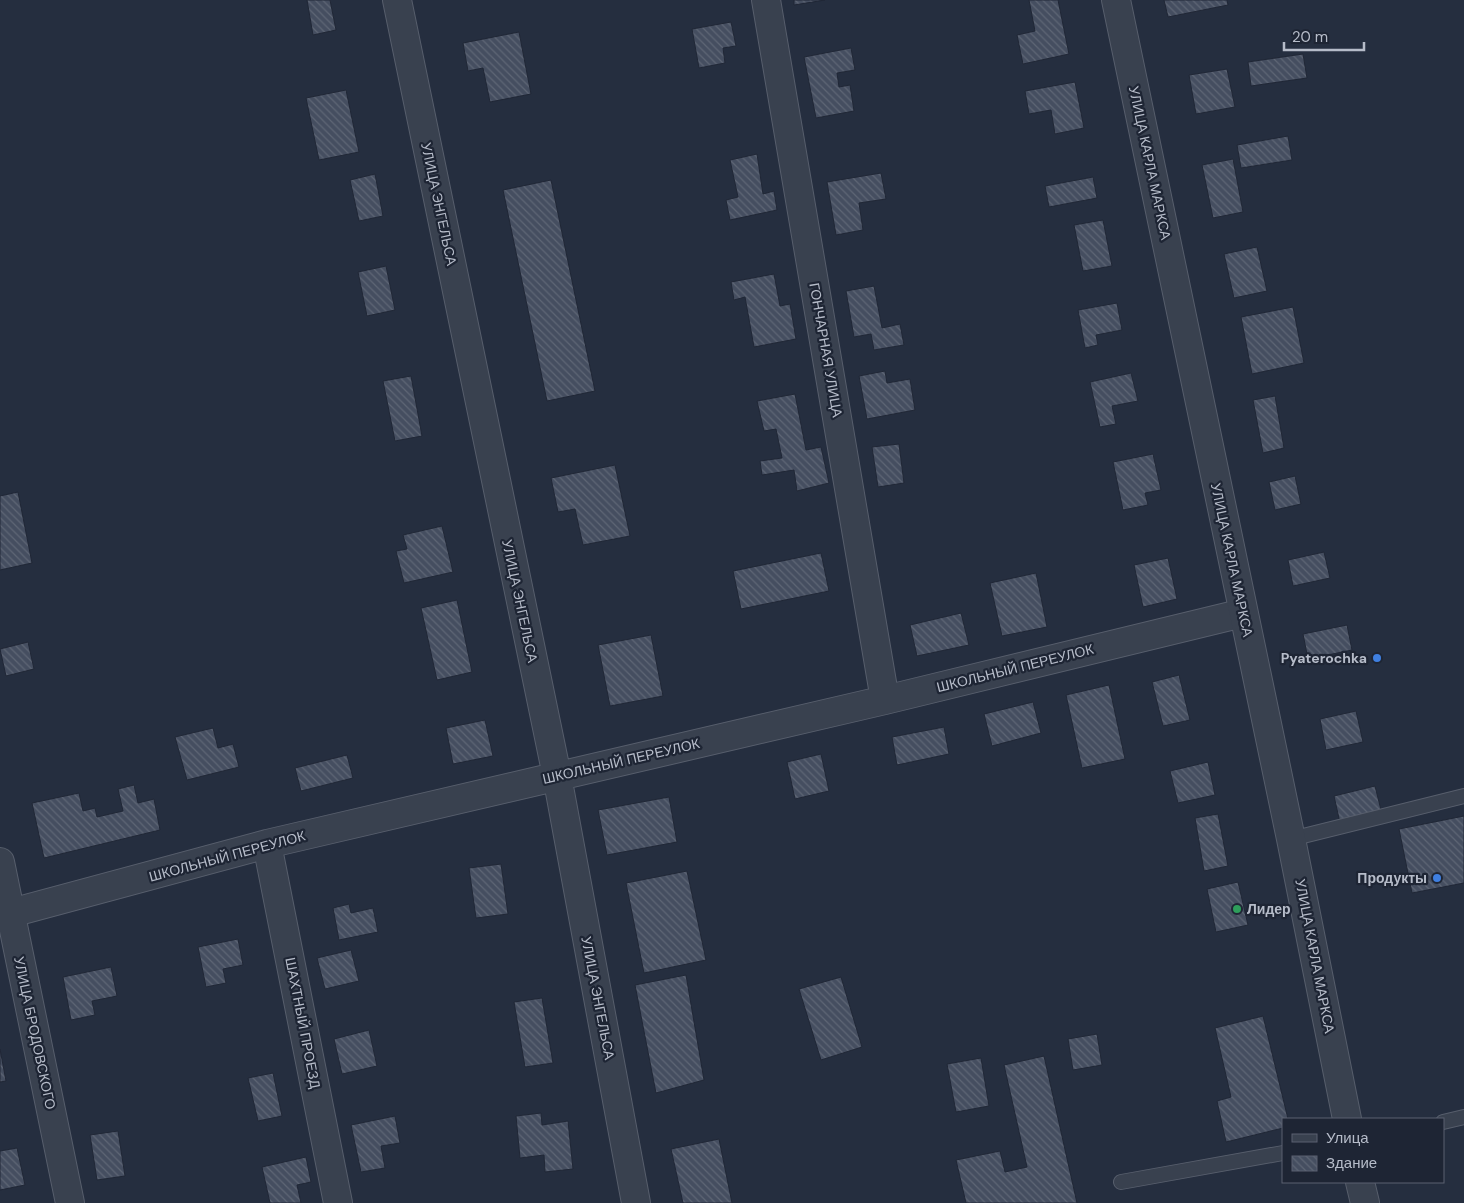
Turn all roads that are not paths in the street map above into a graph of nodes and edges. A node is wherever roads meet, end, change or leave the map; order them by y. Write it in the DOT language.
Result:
graph roads {
  1 [pos="397,0"];
  2 [pos="766,0"];
  3 [pos="1116,0"];
  4 [pos="1243,613"];
  5 [pos="885,700"];
  6 [pos="556,776"];
  7 [pos="1464,796"];
  8 [pos="1292,839"];
  9 [pos="267,844"];
  10 [pos="0,862"];
  11 [pos="5,915"];
  12 [pos="1464,1117"];
  13 [pos="1347,1118"];
  14 [pos="1444,1122"];
  15 [pos="1282,1153"];
  16 [pos="1121,1182"];
  17 [pos="1360,1183"];
  18 [pos="70,1203"];
  19 [pos="338,1203"];
  20 [pos="636,1203"];
  21 [pos="1365,1203"];
  1 -- 6 [label="street, УЛИЦА ЭНГЕЛЬСА"];
  2 -- 5 [label="street, ГОНЧАРНАЯ УЛИЦА"];
  3 -- 4 [label="street, УЛИЦА КАРЛА МАРКСА"];
  4 -- 5 [label="street, ШКОЛЬНЫЙ ПЕРЕУЛОК"];
  4 -- 8 [label="street, УЛИЦА КАРЛА МАРКСА"];
  5 -- 6 [label="street, ШКОЛЬНЫЙ ПЕРЕУЛОК"];
  6 -- 9 [label="street, ШКОЛЬНЫЙ ПЕРЕУЛОК"];
  6 -- 20 [label="street, УЛИЦА ЭНГЕЛЬСА"];
  7 -- 8 [label="lane"];
  8 -- 13 [label="street, УЛИЦА КАРЛА МАРКСА"];
  9 -- 11 [label="street, ШКОЛЬНЫЙ ПЕРЕУЛОК"];
  9 -- 19 [label="street, ШАХТНЫЙ ПРОЕЗД"];
  10 -- 11 [label="street, УЛИЦА БРОДОВСКОГО"];
  11 -- 18 [label="street, УЛИЦА БРОДОВСКОГО"];
  12 -- 14 [label="lane"];
  15 -- 16 [label="lane"];
  17 -- 21 [label="street"];
}
